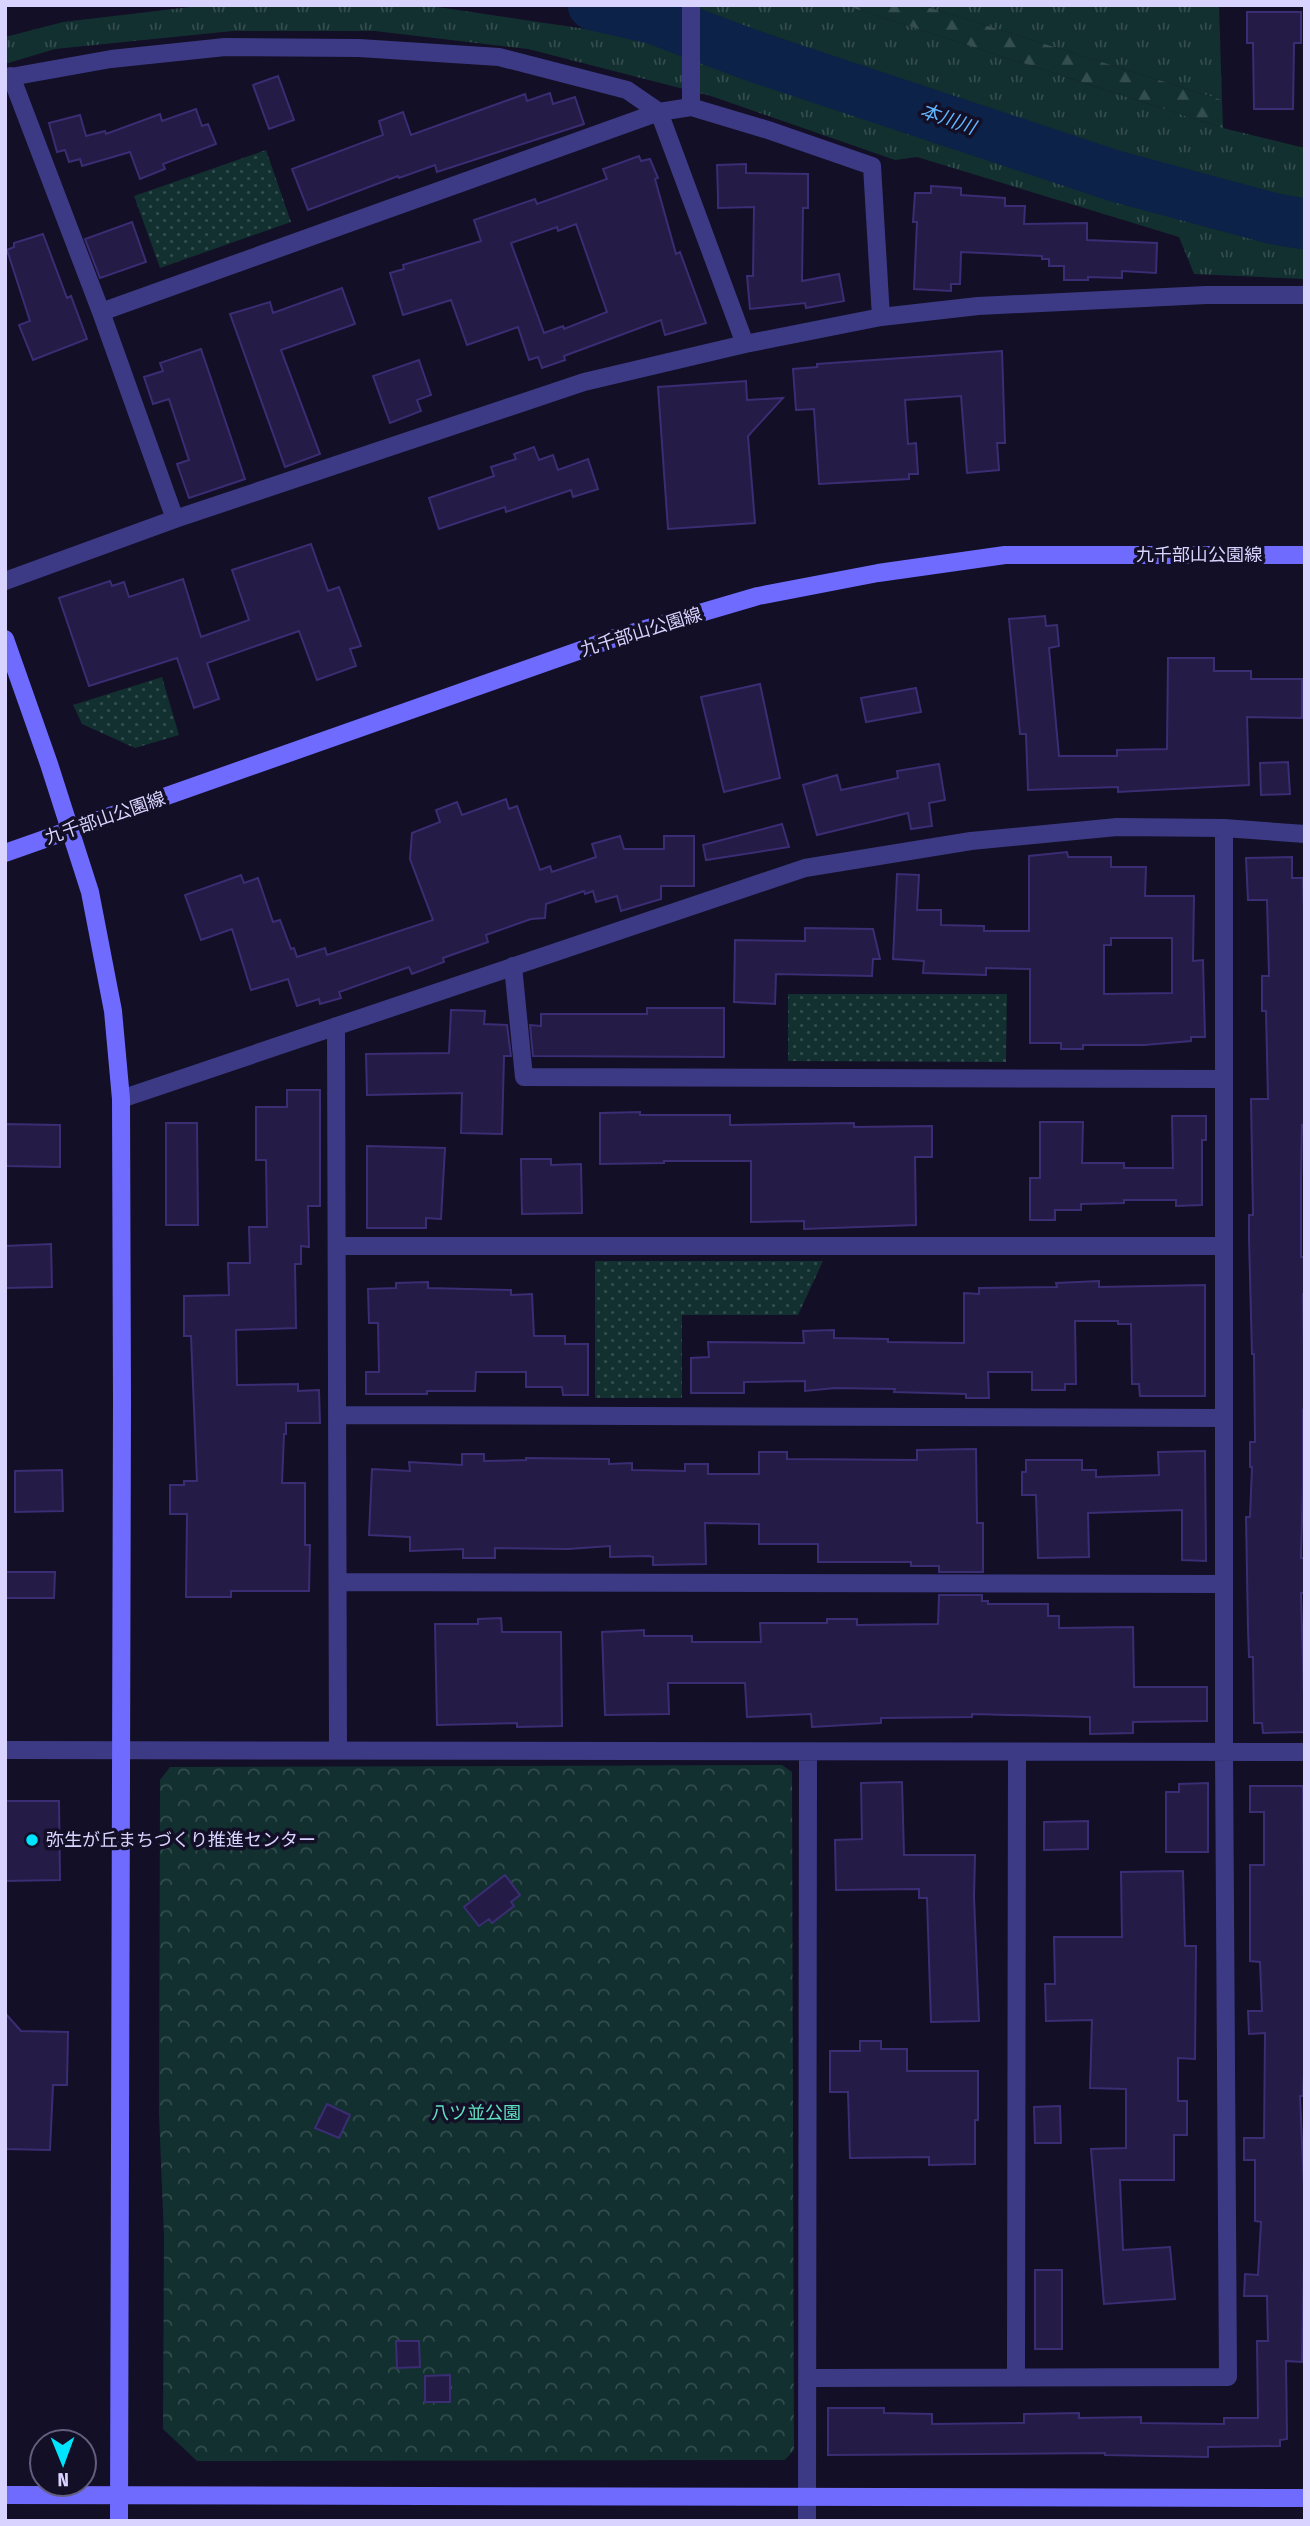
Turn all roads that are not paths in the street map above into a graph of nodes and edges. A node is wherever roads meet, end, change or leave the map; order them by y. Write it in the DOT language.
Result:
graph roads {
  1 [pos="691,5"];
  2 [pos="8,77"];
  3 [pos="691,107"];
  4 [pos="659,112"];
  5 [pos="1305,295"];
  6 [pos="101,312"];
  7 [pos="881,317"];
  8 [pos="745,344"];
  9 [pos="175,519"];
  10 [pos="1305,555"];
  11 [pos="5,581"];
  12 [pos="5,639"];
  13 [pos="1224,828"];
  14 [pos="69,831"];
  15 [pos="1305,834"];
  16 [pos="5,853"];
  17 [pos="513,967"];
  18 [pos="335,1026"];
  19 [pos="1224,1079"];
  20 [pos="121,1099"];
  21 [pos="337,1246"];
  22 [pos="1224,1246"];
  23 [pos="337,1415"];
  24 [pos="1224,1418"];
  25 [pos="338,1582"];
  26 [pos="1224,1584"];
  27 [pos="119,1749"];
  28 [pos="5,1750"];
  29 [pos="338,1750"];
  30 [pos="808,1752"];
  31 [pos="1017,1752"];
  32 [pos="1224,1752"];
  33 [pos="1305,1752"];
  34 [pos="1016,2377"];
  35 [pos="807,2378"];
  36 [pos="5,2495"];
  37 [pos="119,2495"];
  38 [pos="807,2497"];
  39 [pos="1305,2498"];
  40 [pos="119,2521"];
  41 [pos="807,2521"];
  1 -- 3 [label="street"];
  2 -- 4 [label="street"];
  2 -- 6 [label="street"];
  3 -- 4 [label="street"];
  3 -- 7 [label="street"];
  4 -- 6 [label="street"];
  4 -- 8 [label="street"];
  5 -- 7 [label="street"];
  6 -- 9 [label="street"];
  7 -- 8 [label="street"];
  8 -- 9 [label="street"];
  9 -- 11 [label="street"];
  10 -- 14 [label="street, 九千部山公園線"];
  12 -- 14 [label="street"];
  13 -- 15 [label="street"];
  13 -- 17 [label="street"];
  13 -- 19 [label="street"];
  14 -- 16 [label="street, 九千部山公園線"];
  14 -- 20 [label="street"];
  17 -- 18 [label="street"];
  17 -- 19 [label="street"];
  18 -- 20 [label="street"];
  18 -- 21 [label="street"];
  19 -- 22 [label="street"];
  20 -- 27 [label="street"];
  21 -- 22 [label="street"];
  21 -- 23 [label="street"];
  22 -- 24 [label="street"];
  23 -- 24 [label="street"];
  23 -- 25 [label="street"];
  24 -- 26 [label="street"];
  25 -- 26 [label="street"];
  25 -- 29 [label="street"];
  26 -- 32 [label="street"];
  27 -- 28 [label="street"];
  27 -- 29 [label="street"];
  27 -- 37 [label="street"];
  29 -- 30 [label="street"];
  30 -- 31 [label="street"];
  30 -- 35 [label="street"];
  31 -- 32 [label="street"];
  31 -- 34 [label="street"];
  32 -- 33 [label="street"];
  32 -- 34 [label="street"];
  34 -- 35 [label="street"];
  35 -- 38 [label="street"];
  36 -- 37 [label="street"];
  37 -- 38 [label="street"];
  37 -- 40 [label="street"];
  38 -- 39 [label="street"];
  38 -- 41 [label="street"];
}
